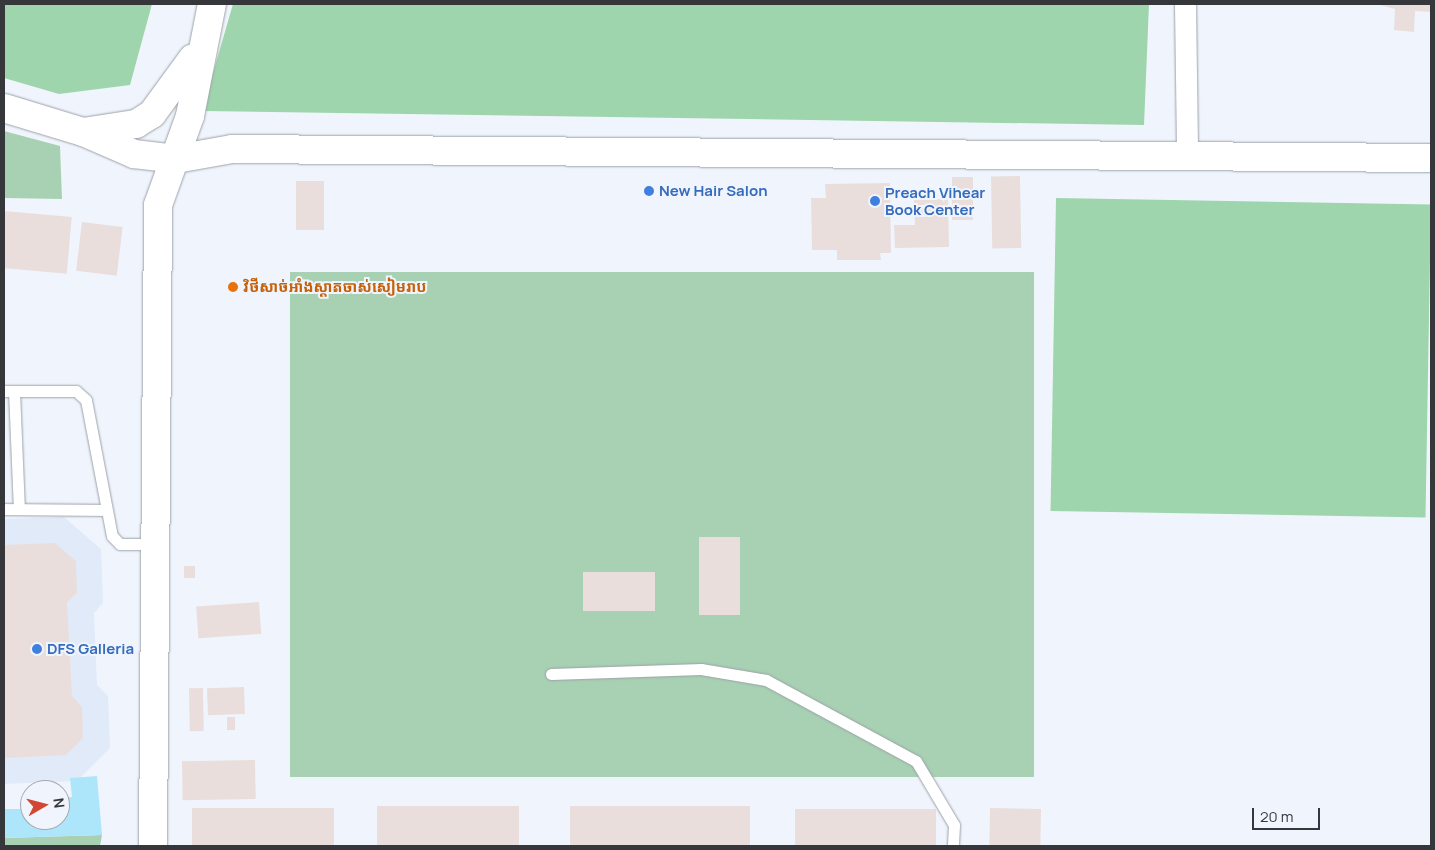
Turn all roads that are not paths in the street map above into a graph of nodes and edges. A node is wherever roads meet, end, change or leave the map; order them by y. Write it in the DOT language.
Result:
graph roads {
  1 [pos="212,4"];
  2 [pos="1185,4"];
  3 [pos="202,44"];
  4 [pos="4,108"];
  5 [pos="83,132"];
  6 [pos="1187,156"];
  7 [pos="1431,158"];
  8 [pos="176,160"];
  9 [pos="9,391"];
  10 [pos="4,509"];
  11 [pos="18,509"];
  12 [pos="105,510"];
  13 [pos="154,544"];
  14 [pos="551,674"];
  15 [pos="154,846"];
  16 [pos="953,846"];
  1 -- 3 [label="main road"];
  2 -- 6 [label="street"];
  3 -- 5 [label="main road"];
  3 -- 8 [label="main road"];
  4 -- 5 [label="main road"];
  5 -- 8 [label="main road"];
  6 -- 7 [label="main road"];
  6 -- 8 [label="main road"];
  8 -- 13 [label="main road"];
  9 -- 11 [label="lane"];
  9 -- 12 [label="lane"];
  10 -- 11 [label="lane"];
  11 -- 12 [label="lane"];
  12 -- 13 [label="lane"];
  13 -- 15 [label="main road"];
  14 -- 16 [label="lane"];
}
